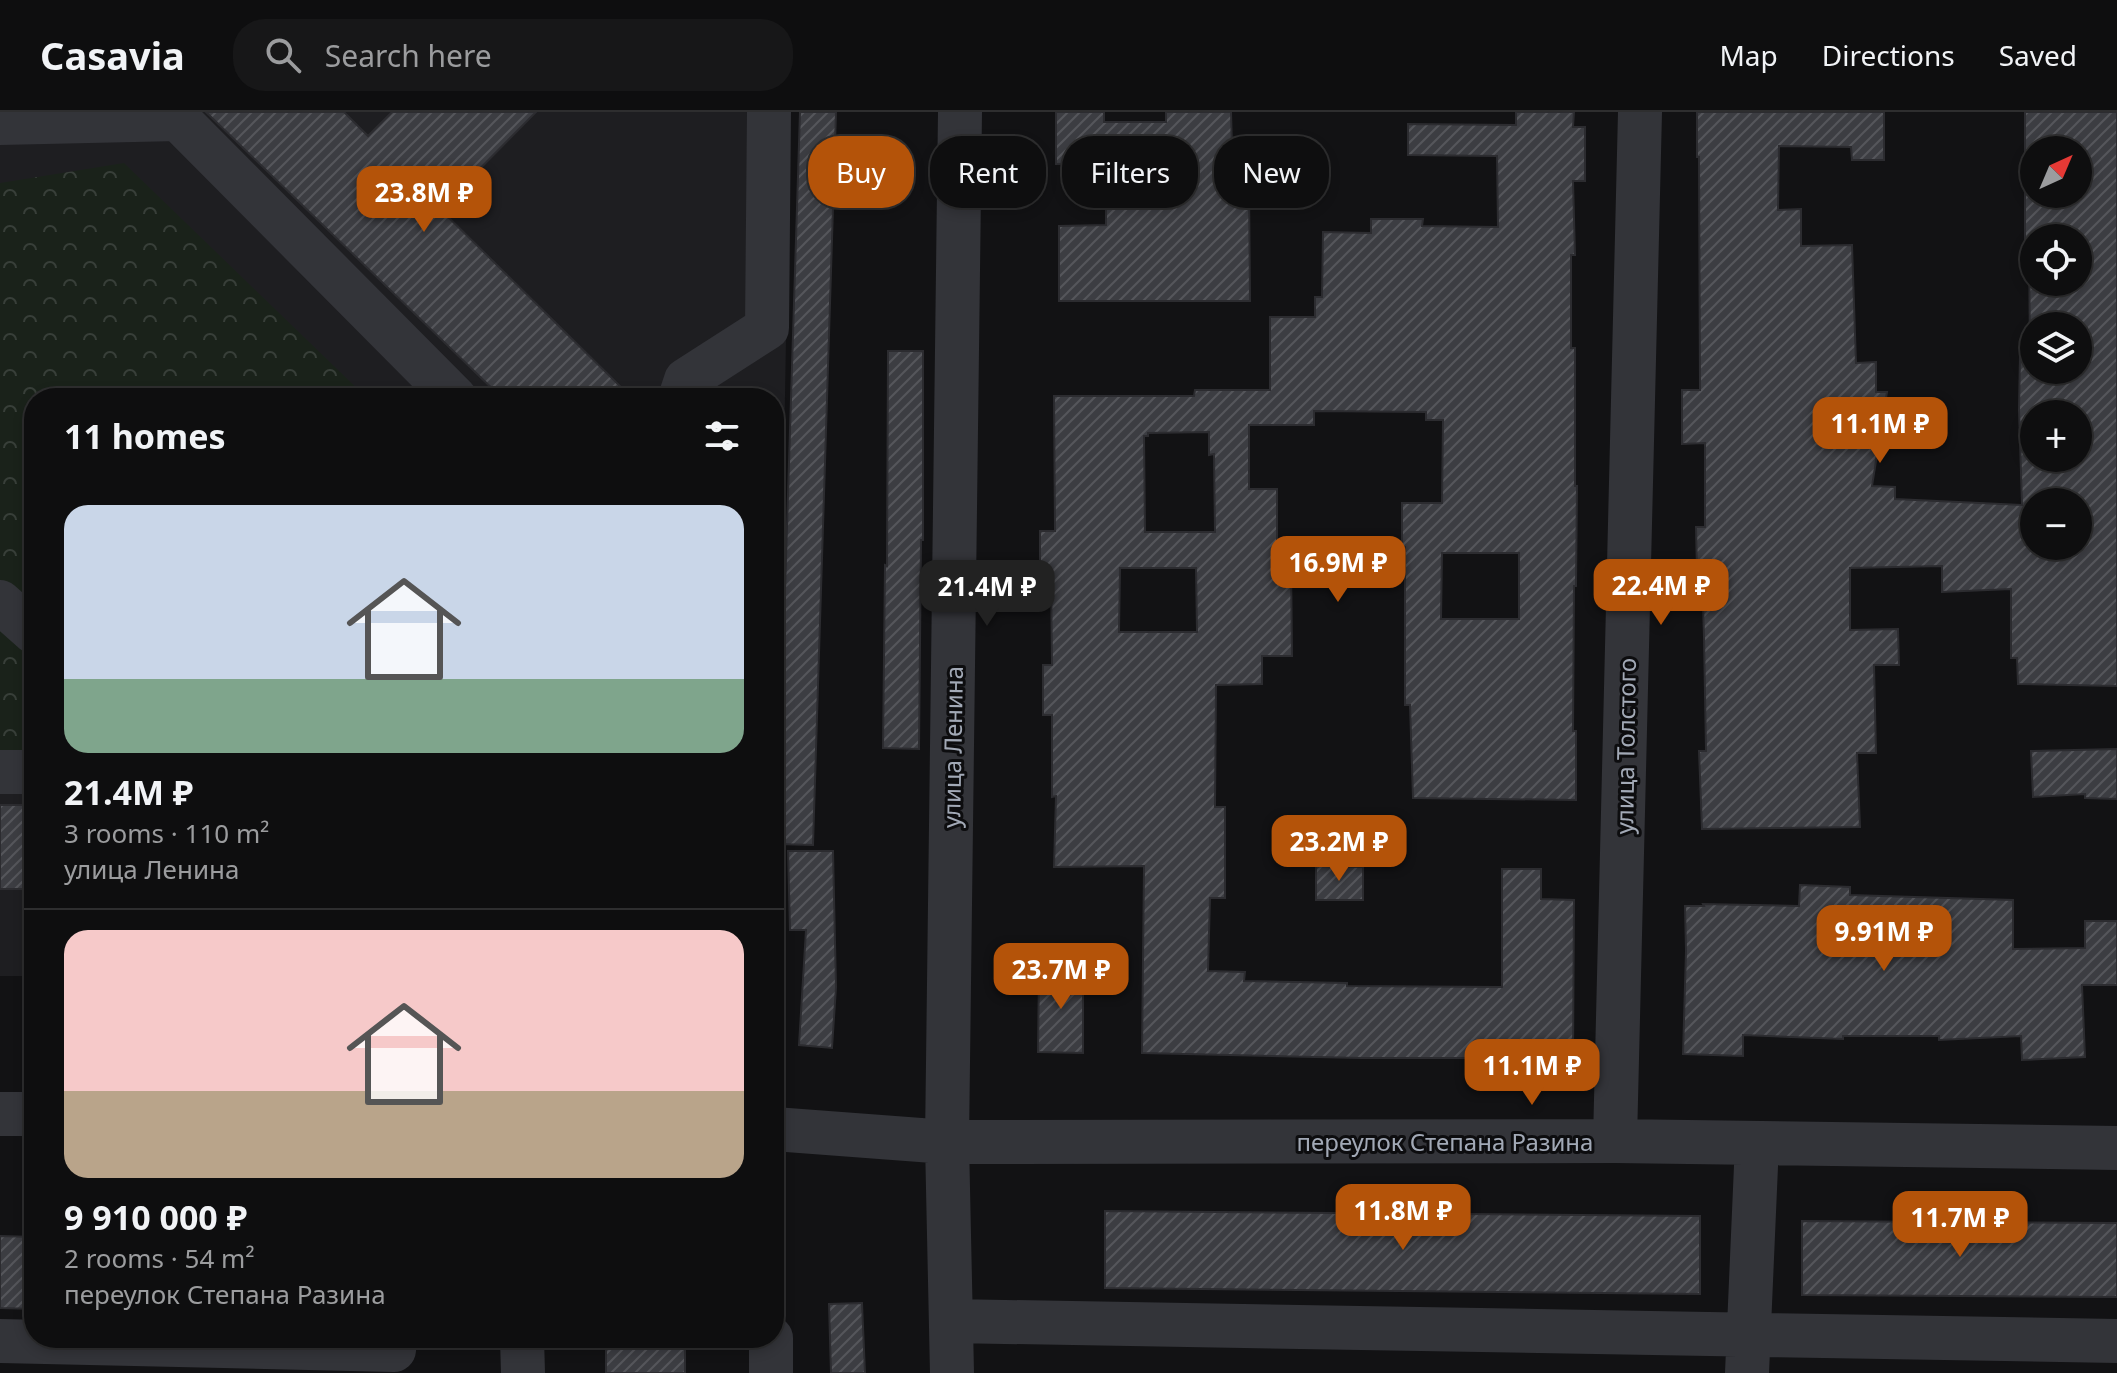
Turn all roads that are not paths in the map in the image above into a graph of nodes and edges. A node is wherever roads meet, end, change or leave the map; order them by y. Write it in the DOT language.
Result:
graph roads {
  1 [pos="769,112"];
  2 [pos="960,112"];
  3 [pos="1640,112"];
  4 [pos="0,123"];
  5 [pos="445,388"];
  6 [pos="683,388"];
  7 [pos="0,602"];
  8 [pos="24,623"];
  9 [pos="0,772"];
  10 [pos="24,772"];
  11 [pos="0,1114"];
  12 [pos="24,1114"];
  13 [pos="784,1130"];
  14 [pos="1615,1141"];
  15 [pos="947,1142"];
  16 [pos="1757,1143"];
  17 [pos="2117,1148"];
  18 [pos="951,1321"];
  19 [pos="0,1341"];
  20 [pos="2117,1341"];
  21 [pos="24,1342"];
  22 [pos="206,1348"];
  23 [pos="522,1348"];
  24 [pos="771,1348"];
  25 [pos="383,1354"];
  26 [pos="1748,1354"];
  27 [pos="523,1373"];
  28 [pos="771,1373"];
  29 [pos="952,1373"];
  1 -- 6 [label="street"];
  2 -- 15 [label="street, улица Ленина"];
  3 -- 14 [label="street, улица Толстого"];
  4 -- 5 [label="street"];
  7 -- 8 [label="street"];
  9 -- 10 [label="street"];
  11 -- 12 [label="street"];
  13 -- 15 [label="street, переулок Степана Разина"];
  14 -- 15 [label="street, переулок Степана Разина"];
  14 -- 16 [label="street, переулок Степана Разина"];
  15 -- 18 [label="street, улица Ленина"];
  16 -- 17 [label="street, переулок Степана Разина"];
  16 -- 26 [label="street"];
  18 -- 26 [label="street"];
  18 -- 29 [label="street, улица Ленина"];
  19 -- 21 [label="street"];
  20 -- 26 [label="street"];
  22 -- 25 [label="street"];
  23 -- 27 [label="street"];
  24 -- 28 [label="street"];
}
